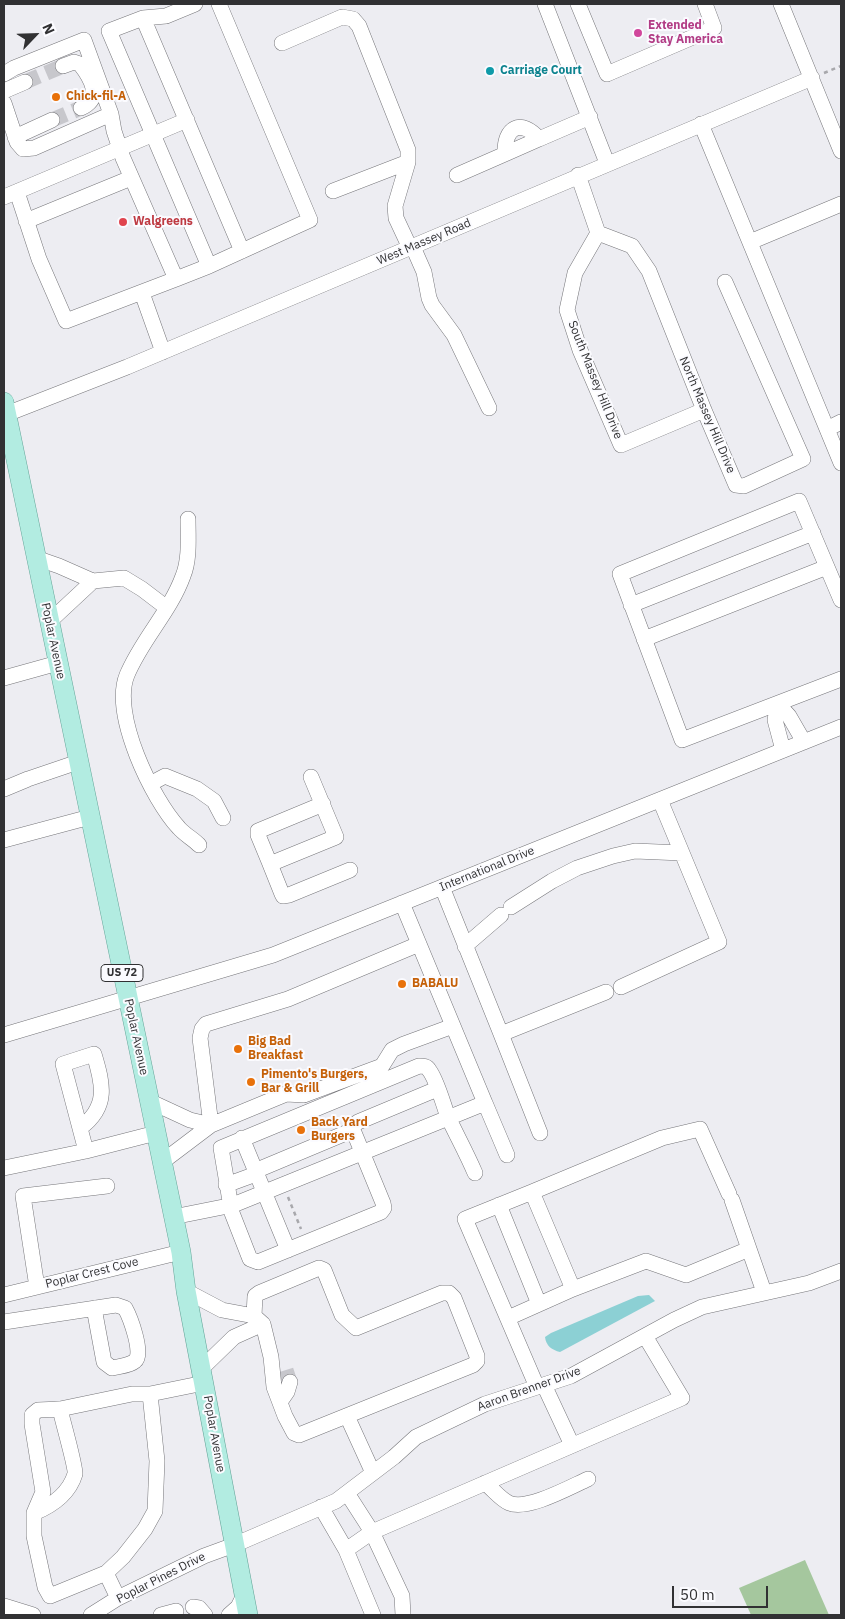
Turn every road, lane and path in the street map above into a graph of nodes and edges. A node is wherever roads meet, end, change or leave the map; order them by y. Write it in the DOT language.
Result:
graph roads {
  1 [pos="195,4"];
  2 [pos="219,4"];
  3 [pos="545,4"];
  4 [pos="578,4"];
  5 [pos="705,4"];
  6 [pos="781,4"];
  7 [pos="143,18"];
  8 [pos="109,31"];
  9 [pos="84,40"];
  10 [pos="282,43"];
  11 [pos="63,66"];
  12 [pos="841,66"];
  13 [pos="4,74"];
  14 [pos="812,78"];
  15 [pos="25,82"];
  16 [pos="4,91"];
  17 [pos="4,103"];
  18 [pos="81,108"];
  19 [pos="111,114"];
  20 [pos="590,117"];
  21 [pos="52,120"];
  22 [pos="187,120"];
  23 [pos="701,124"];
  24 [pos="154,134"];
  25 [pos="15,136"];
  26 [pos="120,148"];
  27 [pos="841,151"];
  28 [pos="408,162"];
  29 [pos="607,163"];
  30 [pos="457,175"];
  31 [pos="578,175"];
  32 [pos="131,178"];
  33 [pos="333,191"];
  34 [pos="10,194"];
  35 [pos="841,204"];
  36 [pos="26,221"];
  37 [pos="598,233"];
  38 [pos="750,242"];
  39 [pos="412,248"];
  40 [pos="242,251"];
  41 [pos="209,266"];
  42 [pos="176,280"];
  43 [pos="725,282"];
  44 [pos="142,293"];
  45 [pos="163,352"];
  46 [pos="489,408"];
  47 [pos="704,410"];
  48 [pos="4,411"];
  49 [pos="841,422"];
  50 [pos="827,429"];
  51 [pos="841,463"];
  52 [pos="188,519"];
  53 [pos="813,533"];
  54 [pos="36,558"];
  55 [pos="827,567"];
  56 [pos="93,581"];
  57 [pos="841,600"];
  58 [pos="631,605"];
  59 [pos="167,608"];
  60 [pos="49,622"];
  61 [pos="644,639"];
  62 [pos="58,663"];
  63 [pos="4,678"];
  64 [pos="841,679"];
  65 [pos="778,704"];
  66 [pos="841,727"];
  67 [pos="804,742"];
  68 [pos="783,750"];
  69 [pos="78,762"];
  70 [pos="312,777"];
  71 [pos="150,784"];
  72 [pos="4,789"];
  73 [pos="660,800"];
  74 [pos="323,804"];
  75 [pos="90,817"];
  76 [pos="223,818"];
  77 [pos="4,840"];
  78 [pos="199,845"];
  79 [pos="682,853"];
  80 [pos="270,864"];
  81 [pos="350,870"];
  82 [pos="442,887"];
  83 [pos="402,903"];
  84 [pos="419,944"];
  85 [pos="465,946"];
  86 [pos="621,986"];
  87 [pos="606,992"];
  88 [pos="127,997"];
  89 [pos="453,1026"];
  90 [pos="501,1034"];
  91 [pos="4,1035"];
  92 [pos="437,1088"];
  93 [pos="149,1101"];
  94 [pos="485,1103"];
  95 [pos="449,1118"];
  96 [pos="83,1125"];
  97 [pos="212,1125"];
  98 [pos="353,1130"];
  99 [pos="540,1132"];
  100 [pos="156,1133"];
  101 [pos="242,1138"];
  102 [pos="86,1151"];
  103 [pos="362,1153"];
  104 [pos="506,1155"];
  105 [pos="162,1162"];
  106 [pos="4,1168"];
  107 [pos="256,1172"];
  108 [pos="475,1173"];
  109 [pos="226,1184"];
  110 [pos="107,1186"];
  111 [pos="532,1192"];
  112 [pos="264,1193"];
  113 [pos="287,1193"];
  114 [pos="499,1205"];
  115 [pos="230,1206"];
  116 [pos="173,1217"];
  117 [pos="306,1242"];
  118 [pos="749,1249"];
  119 [pos="288,1250"];
  120 [pos="181,1252"];
  121 [pos="841,1271"];
  122 [pos="37,1287"];
  123 [pos="574,1288"];
  124 [pos="186,1291"];
  125 [pos="764,1292"];
  126 [pos="4,1295"];
  127 [pos="539,1304"];
  128 [pos="94,1308"];
  129 [pos="508,1318"];
  130 [pos="258,1320"];
  131 [pos="4,1322"];
  132 [pos="645,1336"];
  133 [pos="271,1357"];
  134 [pos="203,1376"];
  135 [pos="540,1386"];
  136 [pos="150,1394"];
  137 [pos="280,1402"];
  138 [pos="60,1409"];
  139 [pos="347,1416"];
  140 [pos="572,1446"];
  141 [pos="373,1473"];
  142 [pos="588,1479"];
  143 [pos="485,1483"];
  144 [pos="347,1493"];
  145 [pos="321,1507"];
  146 [pos="34,1513"];
  147 [pos="372,1532"];
  148 [pos="234,1545"];
  149 [pos="346,1550"];
  150 [pos="106,1573"];
  151 [pos="244,1595"];
  152 [pos="118,1598"];
  153 [pos="4,1606"];
  154 [pos="176,1611"];
  155 [pos="33,1615"];
  156 [pos="91,1615"];
  157 [pos="161,1615"];
  158 [pos="229,1615"];
  159 [pos="248,1615"];
  160 [pos="374,1615"];
  161 [pos="403,1615"];
  1 -- 7 [label="street"];
  2 -- 40 [label="street"];
  3 -- 20 [label="street"];
  4 -- 5 [label="street"];
  6 -- 14 [label="street"];
  7 -- 8 [label="street"];
  7 -- 22 [label="street"];
  8 -- 9 [label="street"];
  8 -- 24 [label="street"];
  9 -- 13 [label="street"];
  9 -- 19 [label="street"];
  10 -- 28 [label="street"];
  11 -- 18 [label="street"];
  12 -- 14 [label="path"];
  14 -- 23 [label="street, West Massey Road"];
  14 -- 27 [label="street"];
  15 -- 16 [label="street"];
  17 -- 25 [label="street"];
  19 -- 25 [label="street"];
  19 -- 26 [label="street"];
  20 -- 29 [label="street"];
  20 -- 30 [label="street"];
  21 -- 25 [label="street"];
  22 -- 24 [label="street"];
  22 -- 40 [label="street"];
  23 -- 29 [label="street, West Massey Road"];
  23 -- 38 [label="street"];
  24 -- 26 [label="street"];
  24 -- 41 [label="street"];
  26 -- 32 [label="street"];
  26 -- 34 [label="street"];
  28 -- 33 [label="street"];
  28 -- 39 [label="street"];
  29 -- 31 [label="street, West Massey Road"];
  31 -- 37 [label="street"];
  31 -- 39 [label="street, West Massey Road"];
  32 -- 36 [label="street"];
  32 -- 42 [label="street"];
  34 -- 36 [label="street"];
  35 -- 38 [label="street"];
  36 -- 44 [label="street"];
  37 -- 47 [label="street, North Massey Hill Drive"];
  37 -- 47 [label="street, South Massey Hill Drive"];
  38 -- 50 [label="street"];
  39 -- 45 [label="street, West Massey Road"];
  39 -- 46 [label="street"];
  40 -- 41 [label="street"];
  41 -- 42 [label="street"];
  42 -- 44 [label="street"];
  43 -- 47 [label="street, North Massey Hill Drive"];
  44 -- 45 [label="street"];
  45 -- 48 [label="street, West Massey Road"];
  48 -- 54 [label="main road, Poplar Avenue / US 72"];
  49 -- 50 [label="street"];
  50 -- 51 [label="street"];
  52 -- 59 [label="street"];
  53 -- 55 [label="street"];
  53 -- 58 [label="street"];
  53 -- 58 [label="street"];
  54 -- 56 [label="street"];
  54 -- 60 [label="main road, Poplar Avenue / US 72"];
  55 -- 57 [label="street"];
  55 -- 61 [label="street"];
  56 -- 59 [label="street"];
  56 -- 60 [label="street"];
  58 -- 61 [label="street"];
  59 -- 71 [label="street"];
  60 -- 62 [label="main road, Poplar Avenue / US 72"];
  61 -- 65 [label="street"];
  62 -- 63 [label="street"];
  62 -- 69 [label="main road, Poplar Avenue / US 72"];
  64 -- 65 [label="street"];
  65 -- 67 [label="street"];
  65 -- 68 [label="street"];
  66 -- 67 [label="street, International Drive"];
  67 -- 68 [label="street, International Drive"];
  68 -- 73 [label="street, International Drive"];
  69 -- 72 [label="street"];
  69 -- 75 [label="main road, Poplar Avenue / US 72"];
  70 -- 74 [label="street"];
  71 -- 76 [label="street"];
  71 -- 78 [label="street"];
  73 -- 79 [label="street"];
  73 -- 82 [label="street, International Drive"];
  74 -- 80 [label="street"];
  74 -- 80 [label="street"];
  75 -- 77 [label="street"];
  75 -- 88 [label="main road, Poplar Avenue / US 72"];
  79 -- 85 [label="street"];
  79 -- 86 [label="street"];
  80 -- 81 [label="street"];
  82 -- 83 [label="street, International Drive"];
  82 -- 85 [label="street"];
  83 -- 84 [label="street"];
  83 -- 88 [label="street, International Drive"];
  84 -- 89 [label="street"];
  84 -- 97 [label="street"];
  85 -- 90 [label="street"];
  87 -- 90 [label="street"];
  88 -- 91 [label="street, International Drive"];
  88 -- 93 [label="main road, Poplar Avenue / US 72"];
  89 -- 94 [label="street"];
  89 -- 97 [label="street"];
  90 -- 99 [label="street"];
  92 -- 95 [label="street"];
  92 -- 98 [label="street"];
  92 -- 101 [label="street"];
  93 -- 97 [label="street"];
  93 -- 100 [label="main road, Poplar Avenue / US 72"];
  94 -- 95 [label="street"];
  94 -- 104 [label="street"];
  95 -- 103 [label="street"];
  95 -- 108 [label="street"];
  96 -- 96 [label="street"];
  96 -- 102 [label="street"];
  97 -- 105 [label="street"];
  98 -- 103 [label="street"];
  98 -- 107 [label="street"];
  100 -- 102 [label="street"];
  100 -- 105 [label="main road, Poplar Avenue / US 72"];
  101 -- 107 [label="street"];
  101 -- 109 [label="street"];
  102 -- 106 [label="street"];
  103 -- 112 [label="street"];
  103 -- 117 [label="street"];
  105 -- 116 [label="main road, Poplar Avenue / US 72"];
  107 -- 109 [label="street"];
  107 -- 112 [label="street"];
  109 -- 115 [label="street"];
  110 -- 122 [label="street"];
  111 -- 114 [label="street"];
  111 -- 118 [label="street"];
  111 -- 123 [label="street"];
  112 -- 115 [label="street"];
  112 -- 119 [label="street"];
  113 -- 117 [label="path"];
  114 -- 127 [label="street"];
  114 -- 129 [label="street"];
  115 -- 116 [label="street"];
  115 -- 119 [label="street"];
  116 -- 120 [label="main road, Poplar Avenue / US 72"];
  117 -- 119 [label="street"];
  118 -- 123 [label="street"];
  118 -- 125 [label="street"];
  120 -- 122 [label="street, Poplar Crest Cove"];
  120 -- 124 [label="main road, Poplar Avenue / US 72"];
  121 -- 125 [label="street, Aaron Brenner Drive"];
  122 -- 126 [label="street, Poplar Crest Cove"];
  123 -- 127 [label="street"];
  124 -- 130 [label="street"];
  124 -- 134 [label="main road, Poplar Avenue / US 72"];
  125 -- 132 [label="street, Aaron Brenner Drive"];
  127 -- 129 [label="street"];
  128 -- 131 [label="street"];
  129 -- 135 [label="street"];
  130 -- 133 [label="street"];
  130 -- 134 [label="street"];
  130 -- 139 [label="street"];
  132 -- 135 [label="street, Aaron Brenner Drive"];
  132 -- 140 [label="street"];
  133 -- 137 [label="street"];
  133 -- 137 [label="street"];
  134 -- 136 [label="street"];
  134 -- 148 [label="main road, Poplar Avenue / US 72"];
  135 -- 140 [label="street"];
  135 -- 141 [label="street, Aaron Brenner Drive"];
  136 -- 138 [label="street"];
  136 -- 150 [label="street"];
  137 -- 139 [label="street"];
  138 -- 146 [label="street"];
  138 -- 146 [label="street"];
  139 -- 141 [label="street"];
  140 -- 143 [label="street"];
  141 -- 144 [label="street, Aaron Brenner Drive"];
  142 -- 143 [label="street"];
  143 -- 147 [label="street"];
  144 -- 145 [label="street, Aaron Brenner Drive"];
  144 -- 147 [label="street"];
  145 -- 148 [label="street, Aaron Brenner Drive"];
  145 -- 149 [label="street"];
  146 -- 150 [label="street"];
  147 -- 149 [label="street"];
  147 -- 161 [label="street"];
  148 -- 151 [label="main road, Poplar Avenue / US 72"];
  148 -- 152 [label="street, Poplar Pines Drive"];
  149 -- 160 [label="street"];
  150 -- 152 [label="street"];
  151 -- 158 [label="street"];
  151 -- 159 [label="main road, Poplar Avenue / US 72"];
  152 -- 156 [label="street, Poplar Pines Drive"];
  153 -- 155 [label="street"];
  154 -- 157 [label="street"];
}
